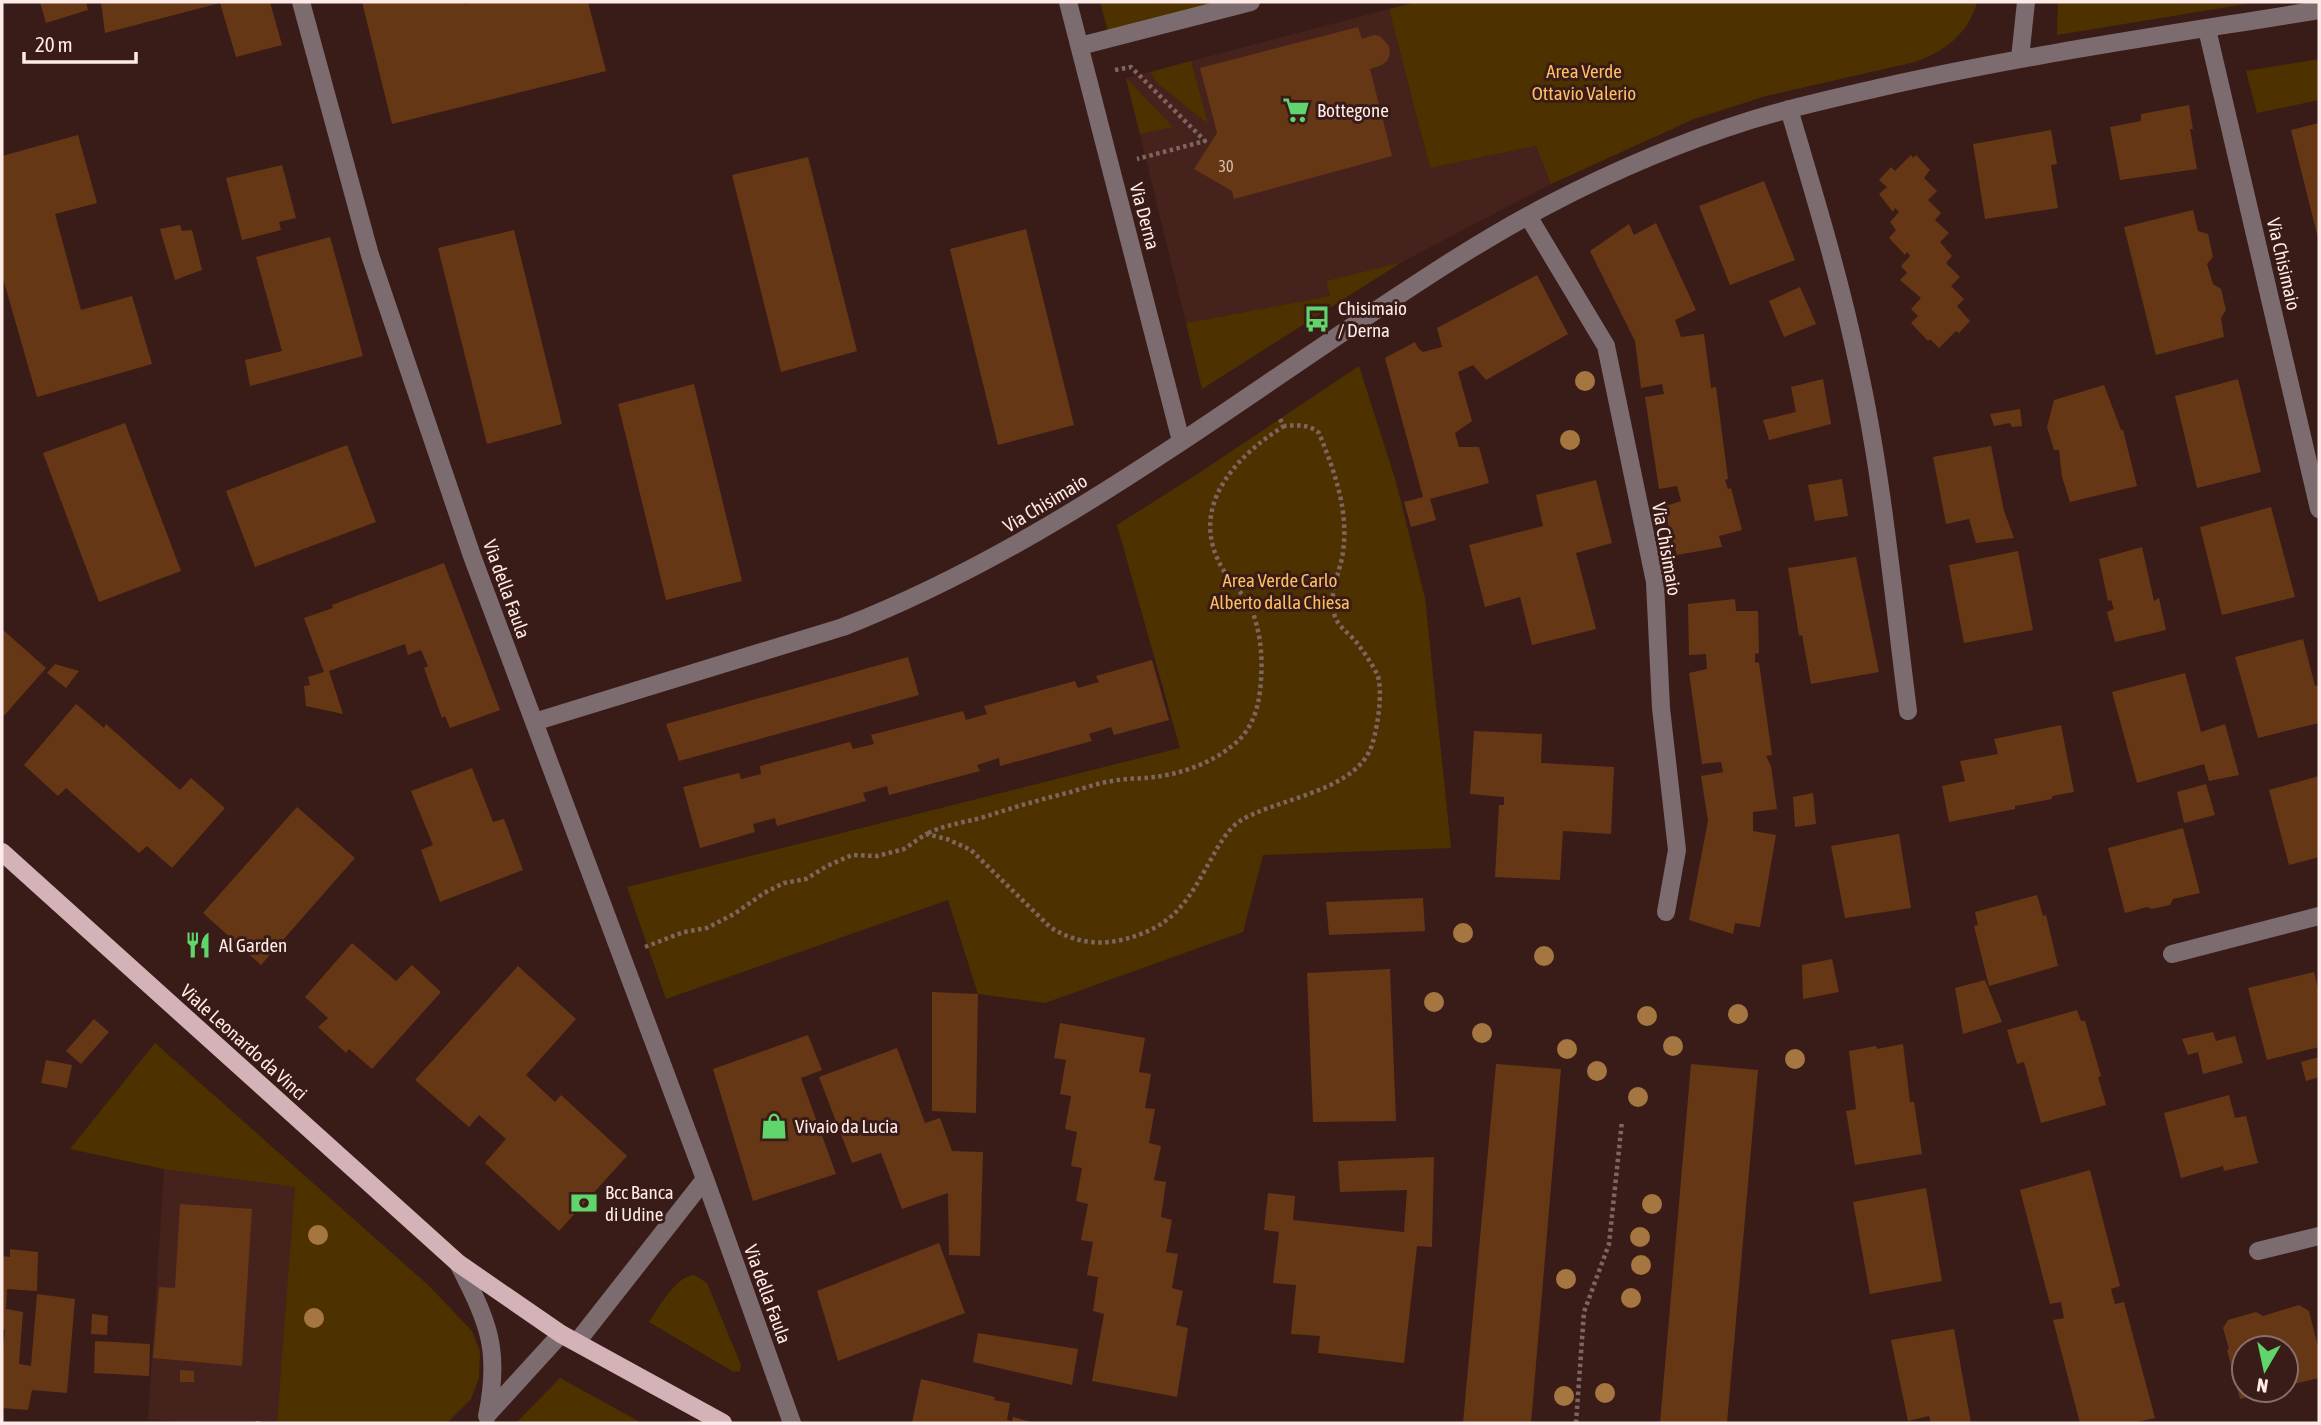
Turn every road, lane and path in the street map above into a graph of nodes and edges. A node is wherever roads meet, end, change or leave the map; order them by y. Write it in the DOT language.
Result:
graph roads {
  1 [pos="301,2"];
  2 [pos="1069,2"];
  3 [pos="1251,2"];
  4 [pos="2026,2"];
  5 [pos="2299,8"];
  6 [pos="2319,10"];
  7 [pos="2207,29"];
  8 [pos="1080,46"];
  9 [pos="2020,58"];
  10 [pos="1114,70"];
  11 [pos="1789,109"];
  12 [pos="1137,159"];
  13 [pos="1528,216"];
  14 [pos="1280,419"];
  15 [pos="1284,426"];
  16 [pos="1181,442"];
  17 [pos="2319,509"];
  18 [pos="1908,710"];
  19 [pos="534,722"];
  20 [pos="926,834"];
  21 [pos="2,852"];
  22 [pos="1666,912"];
  23 [pos="2319,916"];
  24 [pos="2172,954"];
  25 [pos="621,957"];
  26 [pos="1622,1121"];
  27 [pos="705,1179"];
  28 [pos="2319,1236"];
  29 [pos="2258,1251"];
  30 [pos="458,1264"];
  31 [pos="561,1334"];
  32 [pos="577,1342"];
  33 [pos="483,1419"];
  34 [pos="723,1423"];
  35 [pos="792,1423"];
  36 [pos="1576,1423"];
  1 -- 19 [label="street, Via della Faula"];
  2 -- 8 [label="street, Via Derna"];
  3 -- 8 [label="street"];
  4 -- 9 [label="street"];
  5 -- 6 [label="street, Via Chisimaio"];
  5 -- 7 [label="street, Via Chisimaio"];
  7 -- 9 [label="street, Via Chisimaio"];
  7 -- 17 [label="street, Via Chisimaio"];
  8 -- 16 [label="street, Via Derna"];
  9 -- 11 [label="street, Via Chisimaio"];
  10 -- 12 [label="path"];
  11 -- 13 [label="street, Via Chisimaio"];
  11 -- 18 [label="street"];
  13 -- 16 [label="street, Via Chisimaio"];
  13 -- 22 [label="street, Via Chisimaio"];
  14 -- 15 [label="path"];
  15 -- 20 [label="path"];
  15 -- 20 [label="path"];
  16 -- 19 [label="street, Via Chisimaio"];
  19 -- 25 [label="street, Via della Faula"];
  20 -- 25 [label="path"];
  21 -- 30 [label="main road, Viale Leonardo da Vinci"];
  23 -- 24 [label="street"];
  25 -- 27 [label="street, Via della Faula"];
  26 -- 36 [label="path"];
  27 -- 32 [label="street"];
  27 -- 35 [label="street, Via della Faula"];
  28 -- 29 [label="street"];
  30 -- 31 [label="main road, Viale Leonardo da Vinci"];
  30 -- 33 [label="street, Viale Leonardo da Vinci"];
  31 -- 32 [label="main road, Viale Leonardo da Vinci"];
  31 -- 33 [label="street, Viale Leonardo da Vinci"];
  32 -- 34 [label="main road, Viale Leonardo da Vinci"];
}
